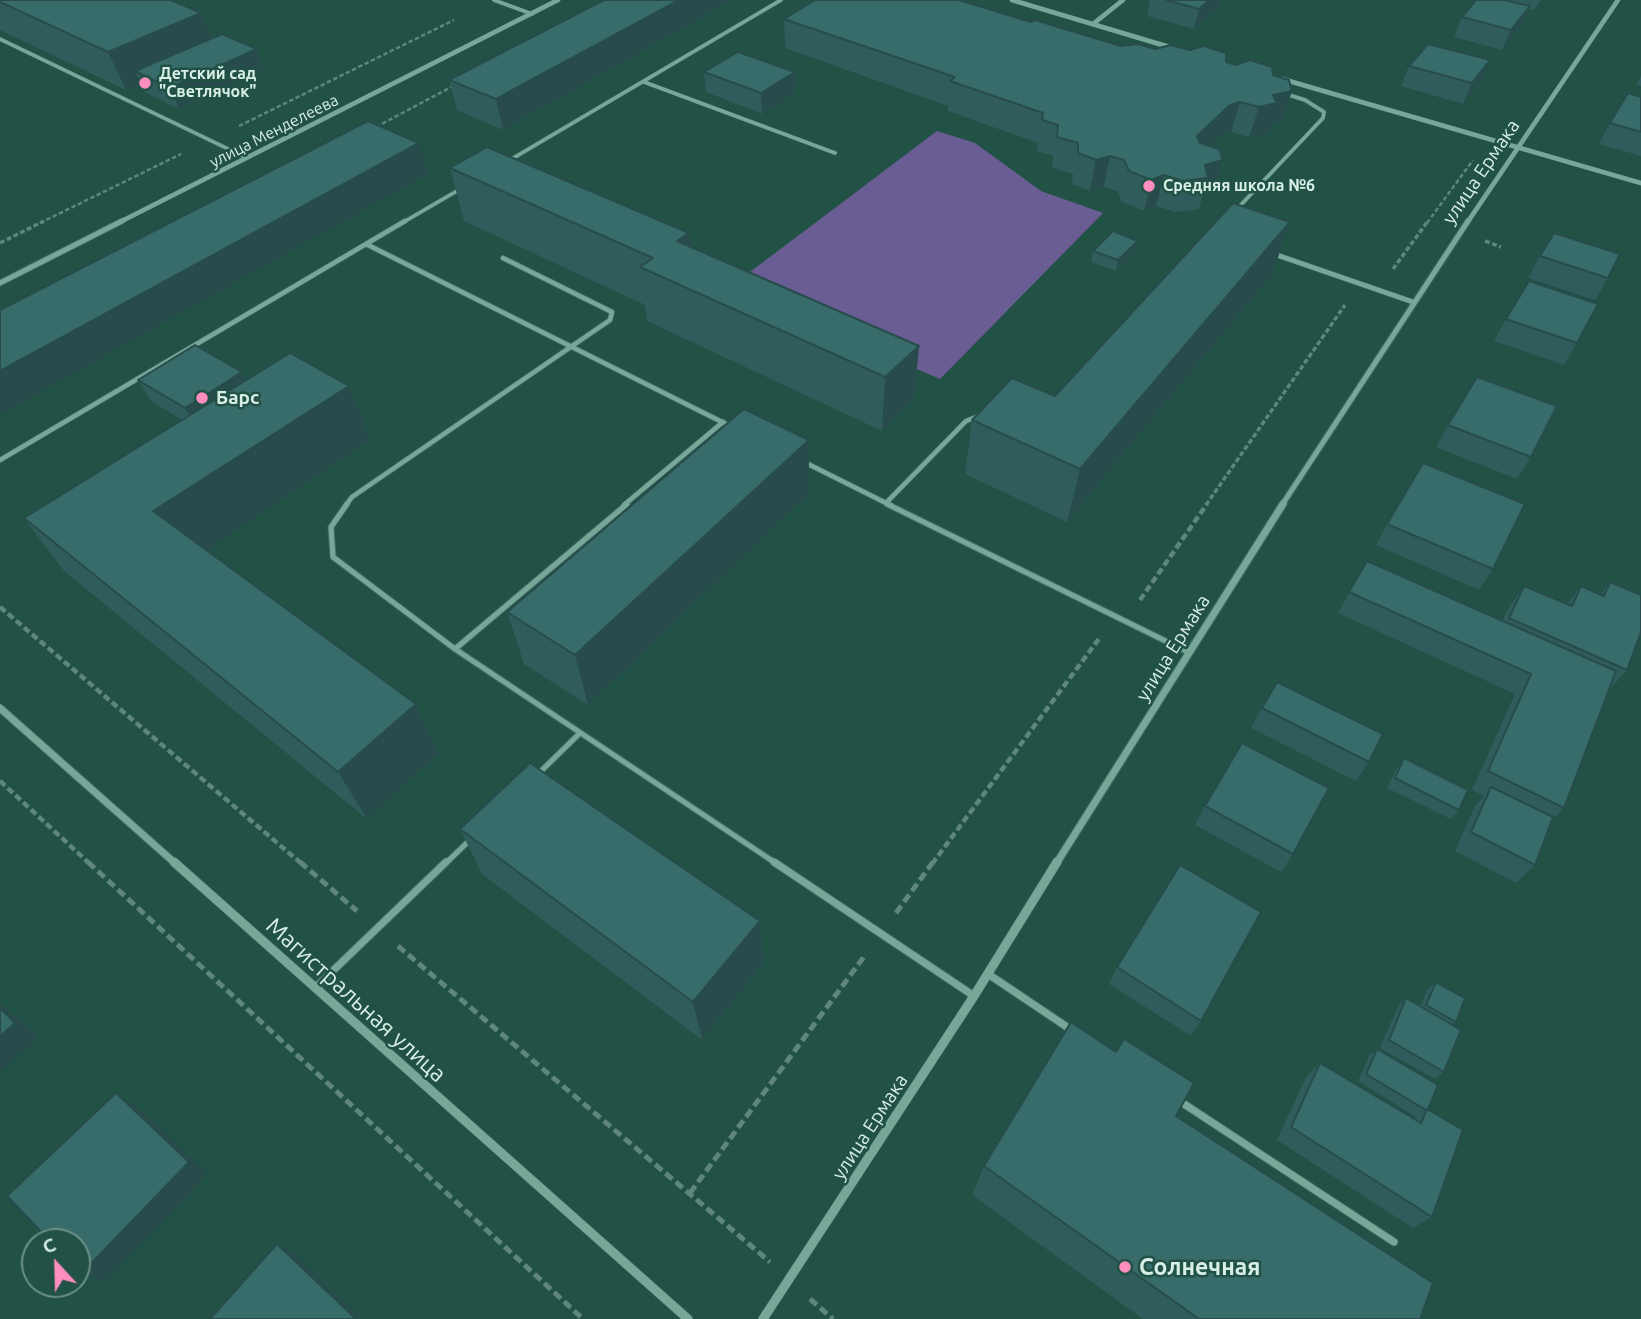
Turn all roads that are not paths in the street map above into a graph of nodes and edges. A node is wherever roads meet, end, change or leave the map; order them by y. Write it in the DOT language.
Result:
graph roads {
  1 [pos="495,0"];
  2 [pos="558,0"];
  3 [pos="781,0"];
  4 [pos="1012,0"];
  5 [pos="1123,0"];
  6 [pos="1618,0"];
  7 [pos="532,14"];
  8 [pos="1093,24"];
  9 [pos="0,39"];
  10 [pos="1185,51"];
  11 [pos="1277,78"];
  12 [pos="644,82"];
  13 [pos="1280,93"];
  14 [pos="1516,147"];
  15 [pos="835,153"];
  16 [pos="247,158"];
  17 [pos="499,166"];
  18 [pos="1641,183"];
  19 [pos="462,188"];
  20 [pos="1230,216"];
  21 [pos="366,244"];
  22 [pos="1263,250"];
  23 [pos="503,258"];
  24 [pos="0,283"];
  25 [pos="1413,302"];
  26 [pos="571,348"];
  27 [pos="984,414"];
  28 [pos="723,422"];
  29 [pos="735,428"];
  30 [pos="793,457"];
  31 [pos="0,460"];
  32 [pos="886,503"];
  33 [pos="455,649"];
  34 [pos="1188,652"];
  35 [pos="0,708"];
  36 [pos="580,733"];
  37 [pos="531,780"];
  38 [pos="474,836"];
  39 [pos="988,974"];
  40 [pos="314,989"];
  41 [pos="974,996"];
  42 [pos="1081,1035"];
  43 [pos="1174,1097"];
  44 [pos="1394,1242"];
  45 [pos="688,1319"];
  46 [pos="763,1319"];
  1 -- 7 [label="lane"];
  2 -- 7 [label="street, улица Менделеева"];
  3 -- 12 [label="lane"];
  4 -- 8 [label="street"];
  5 -- 8 [label="street"];
  6 -- 14 [label="street, улица Ермака"];
  7 -- 16 [label="street, улица Менделеева"];
  8 -- 10 [label="street"];
  9 -- 16 [label="lane"];
  11 -- 14 [label="street"];
  12 -- 15 [label="lane"];
  12 -- 17 [label="lane"];
  13 -- 20 [label="lane"];
  14 -- 18 [label="street"];
  14 -- 25 [label="street, улица Ермака"];
  16 -- 24 [label="street, улица Менделеева"];
  19 -- 21 [label="lane"];
  21 -- 26 [label="lane"];
  21 -- 31 [label="lane"];
  22 -- 25 [label="lane"];
  23 -- 26 [label="lane"];
  25 -- 34 [label="street, улица Ермака"];
  26 -- 28 [label="lane"];
  26 -- 33 [label="lane"];
  27 -- 32 [label="lane"];
  28 -- 29 [label="lane"];
  28 -- 33 [label="lane"];
  30 -- 32 [label="lane"];
  32 -- 34 [label="lane"];
  33 -- 36 [label="lane"];
  34 -- 39 [label="street, улица Ермака"];
  35 -- 40 [label="street, Магистральная улица"];
  36 -- 37 [label="lane"];
  36 -- 41 [label="lane"];
  38 -- 40 [label="lane"];
  39 -- 41 [label="street, улица Ермака"];
  39 -- 42 [label="lane"];
  40 -- 45 [label="street, Магистральная улица"];
  41 -- 46 [label="street, улица Ермака"];
  43 -- 44 [label="lane"];
}
